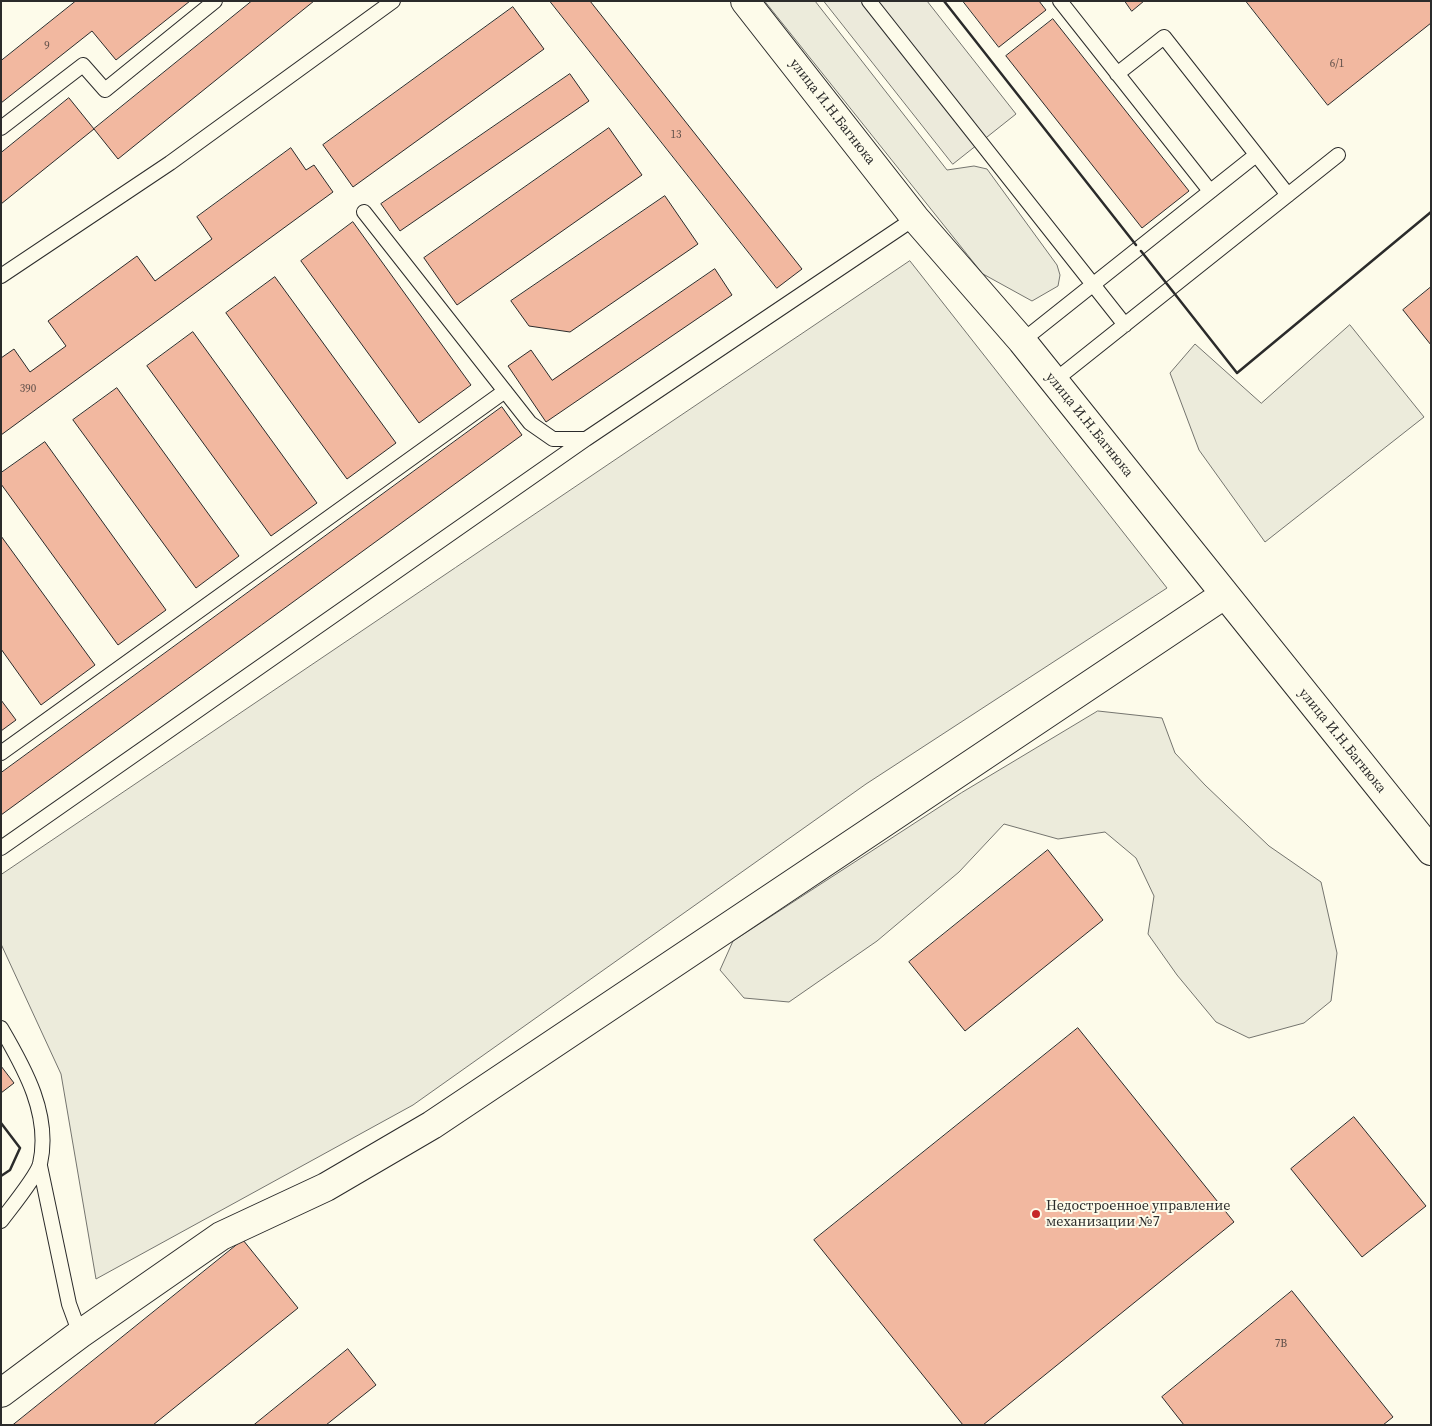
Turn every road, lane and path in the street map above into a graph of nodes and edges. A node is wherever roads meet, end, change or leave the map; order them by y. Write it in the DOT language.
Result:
graph roads {
  1 [pos="215,1"];
  2 [pos="393,1"];
  3 [pos="745,1"];
  4 [pos="869,1"];
  5 [pos="1060,1"];
  6 [pos="1117,74"];
  7 [pos="1,128"];
  8 [pos="1256,154"];
  9 [pos="1338,155"];
  10 [pos="1210,191"];
  11 [pos="1288,195"];
  12 [pos="364,212"];
  13 [pos="915,218"];
  14 [pos="1,276"];
  15 [pos="1093,284"];
  16 [pos="1125,325"];
  17 [pos="1022,341"];
  18 [pos="1054,381"];
  19 [pos="505,391"];
  20 [pos="586,439"];
  21 [pos="1224,595"];
  22 [pos="1,753"];
  23 [pos="1,848"];
  24 [pos="1431,851"];
  25 [pos="1,1028"];
  26 [pos="40,1166"];
  27 [pos="1,1221"];
  28 [pos="80,1334"];
  29 [pos="1,1393"];
  1 -- 7 [label="lane"];
  2 -- 14 [label="lane"];
  3 -- 13 [label="street, улица И.Н.Багнюка"];
  4 -- 15 [label="lane"];
  5 -- 6 [label="lane"];
  6 -- 8 [label="lane"];
  6 -- 10 [label="lane"];
  8 -- 10 [label="lane"];
  8 -- 11 [label="lane"];
  9 -- 11 [label="lane"];
  10 -- 15 [label="lane"];
  11 -- 16 [label="lane"];
  12 -- 19 [label="lane"];
  13 -- 17 [label="street, улица И.Н.Багнюка"];
  13 -- 20 [label="lane"];
  15 -- 16 [label="lane"];
  15 -- 17 [label="lane"];
  16 -- 18 [label="lane"];
  17 -- 18 [label="street, улица И.Н.Багнюка"];
  18 -- 21 [label="street, улица И.Н.Багнюка"];
  19 -- 20 [label="lane"];
  19 -- 22 [label="lane"];
  20 -- 23 [label="lane"];
  21 -- 24 [label="street, улица И.Н.Багнюка"];
  21 -- 28 [label="street"];
  25 -- 26 [label="lane"];
  26 -- 27 [label="lane"];
  26 -- 28 [label="lane"];
  28 -- 29 [label="street"];
}
